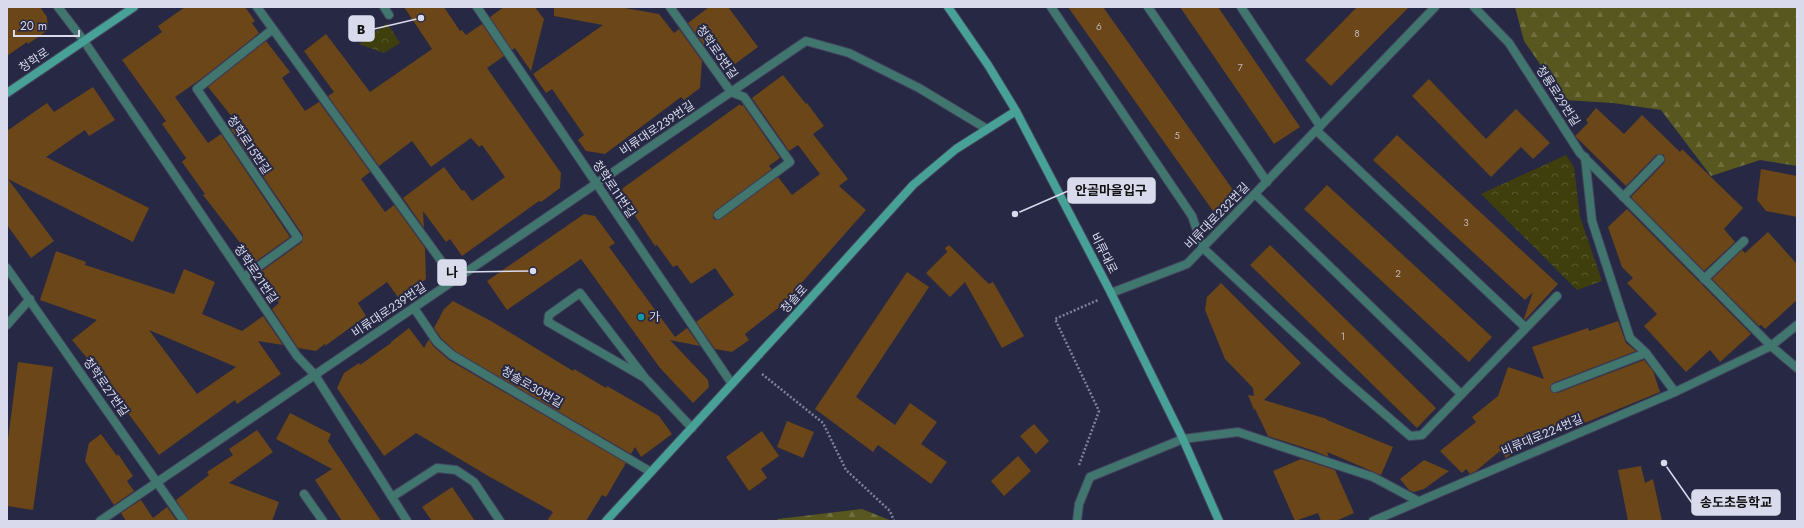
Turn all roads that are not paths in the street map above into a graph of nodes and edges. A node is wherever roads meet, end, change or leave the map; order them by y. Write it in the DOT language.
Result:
graph roads {
  1 [pos="58,7"];
  2 [pos="134,7"];
  3 [pos="257,7"];
  4 [pos="384,7"];
  5 [pos="670,7"];
  6 [pos="948,7"];
  7 [pos="1052,7"];
  8 [pos="1148,7"];
  9 [pos="1241,7"];
  10 [pos="1435,7"];
  11 [pos="1474,7"];
  12 [pos="479,8"];
  13 [pos="389,15"];
  14 [pos="272,29"];
  15 [pos="84,41"];
  16 [pos="731,92"];
  17 [pos="7,93"];
  18 [pos="1016,111"];
  19 [pos="1318,128"];
  20 [pos="987,129"];
  21 [pos="1585,158"];
  22 [pos="1660,159"];
  23 [pos="1266,182"];
  24 [pos="596,184"];
  25 [pos="1255,194"];
  26 [pos="1623,197"];
  27 [pos="718,215"];
  28 [pos="1744,241"];
  29 [pos="1203,248"];
  30 [pos="7,268"];
  31 [pos="244,278"];
  32 [pos="1704,279"];
  33 [pos="455,280"];
  34 [pos="1111,293"];
  35 [pos="1557,296"];
  36 [pos="30,299"];
  37 [pos="414,308"];
  38 [pos="7,325"];
  39 [pos="1797,325"];
  40 [pos="1526,328"];
  41 [pos="1771,346"];
  42 [pos="1646,353"];
  43 [pos="1797,368"];
  44 [pos="315,375"];
  45 [pos="645,378"];
  46 [pos="732,384"];
  47 [pos="1555,388"];
  48 [pos="1675,392"];
  49 [pos="1461,394"];
  50 [pos="692,428"];
  51 [pos="1183,439"];
  52 [pos="651,472"];
  53 [pos="158,482"];
  54 [pos="304,494"];
  55 [pos="392,497"];
  56 [pos="1418,501"];
  57 [pos="100,521"];
  58 [pos="184,521"];
  59 [pos="323,521"];
  60 [pos="407,521"];
  61 [pos="500,521"];
  62 [pos="606,521"];
  63 [pos="1078,521"];
  64 [pos="1219,521"];
  65 [pos="1373,521"];
  1 -- 15 [label="street, 청학로21번길"];
  2 -- 15 [label="street, 청학로"];
  3 -- 14 [label="street"];
  4 -- 13 [label="street"];
  5 -- 16 [label="street, 청학로5번길"];
  6 -- 18 [label="street, 비류대로"];
  7 -- 29 [label="street"];
  8 -- 23 [label="street"];
  9 -- 19 [label="street"];
  10 -- 19 [label="street, 비류대로232번길"];
  11 -- 21 [label="street, 청룡로29번길"];
  12 -- 24 [label="street, 청학로11번길"];
  14 -- 31 [label="street, 청학로15번길"];
  14 -- 33 [label="street"];
  15 -- 17 [label="street, 청학로"];
  15 -- 31 [label="street, 청학로21번길"];
  16 -- 20 [label="street, 비류대로239번길"];
  16 -- 24 [label="street, 비류대로239번길"];
  16 -- 27 [label="street"];
  18 -- 20 [label="street, 청솔로"];
  18 -- 34 [label="street, 비류대로"];
  19 -- 23 [label="street, 비류대로232번길"];
  19 -- 40 [label="street"];
  20 -- 46 [label="street, 청솔로"];
  21 -- 26 [label="street, 청룡로29번길"];
  21 -- 42 [label="street"];
  22 -- 26 [label="street"];
  23 -- 25 [label="street, 비류대로232번길"];
  24 -- 33 [label="street, 비류대로239번길"];
  24 -- 46 [label="street, 청학로11번길"];
  25 -- 29 [label="street, 비류대로232번길"];
  25 -- 49 [label="street"];
  26 -- 32 [label="street, 청룡로29번길"];
  28 -- 32 [label="street"];
  29 -- 34 [label="street, 비류대로232번길"];
  29 -- 49 [label="street"];
  30 -- 36 [label="street, 청학로27번길"];
  31 -- 44 [label="street, 청학로21번길"];
  32 -- 41 [label="street, 청룡로29번길"];
  33 -- 37 [label="street, 비류대로239번길"];
  34 -- 51 [label="street, 비류대로"];
  35 -- 40 [label="street"];
  36 -- 38 [label="street"];
  36 -- 53 [label="street, 청학로27번길"];
  37 -- 44 [label="street, 비류대로239번길"];
  37 -- 52 [label="street, 청솔로30번길"];
  39 -- 41 [label="street, 비류대로224번길"];
  40 -- 49 [label="street"];
  41 -- 43 [label="street, 청룡로29번길"];
  41 -- 48 [label="street, 비류대로224번길"];
  42 -- 47 [label="street"];
  42 -- 48 [label="street"];
  44 -- 53 [label="street, 비류대로239번길"];
  44 -- 55 [label="street, 청학로21번길"];
  45 -- 45 [label="street"];
  45 -- 50 [label="street"];
  46 -- 50 [label="street, 청솔로"];
  48 -- 56 [label="street, 비류대로224번길"];
  50 -- 52 [label="street, 청솔로"];
  51 -- 56 [label="street"];
  51 -- 63 [label="street"];
  51 -- 64 [label="street, 비류대로"];
  52 -- 62 [label="street, 청솔로"];
  53 -- 57 [label="street, 비류대로239번길"];
  53 -- 58 [label="street, 청학로27번길"];
  54 -- 59 [label="street"];
  55 -- 60 [label="street, 청학로21번길"];
  55 -- 61 [label="street"];
  56 -- 65 [label="street, 비류대로224번길"];
}
